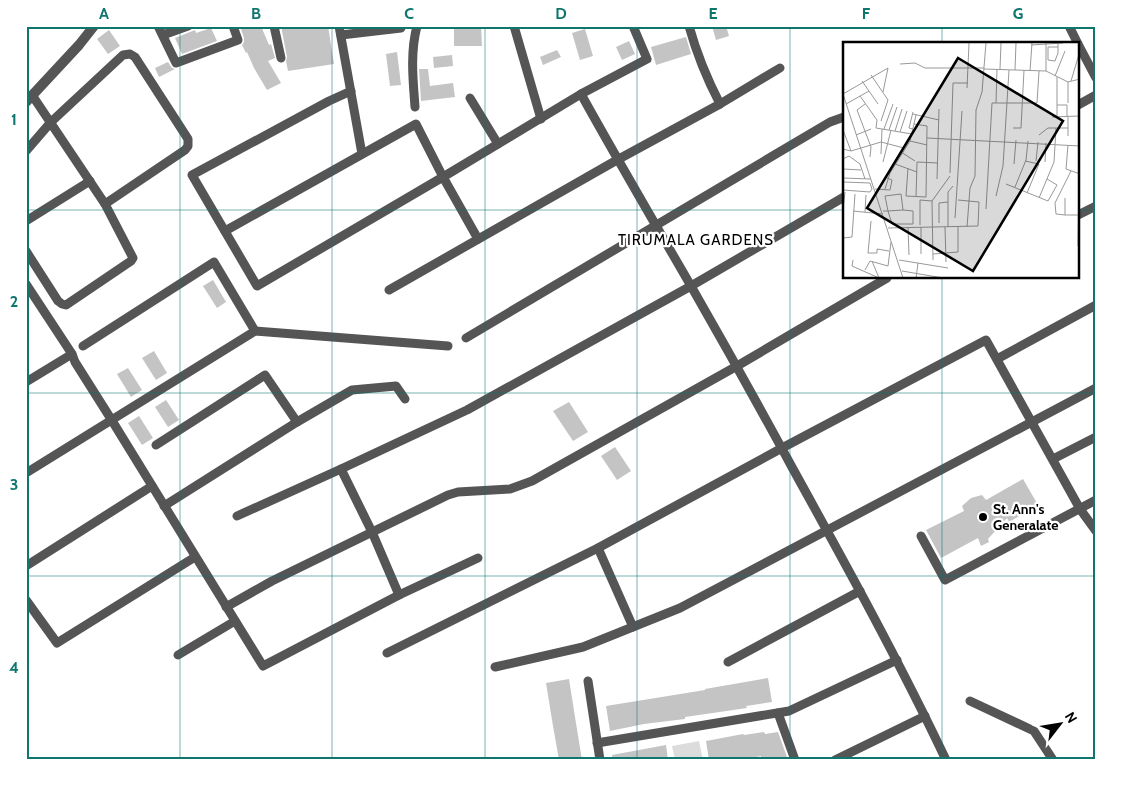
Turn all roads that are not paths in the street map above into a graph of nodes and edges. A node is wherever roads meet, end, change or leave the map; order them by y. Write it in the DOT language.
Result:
graph roads {
  1 [pos="94,26"];
  2 [pos="158,26"];
  3 [pos="188,26"];
  4 [pos="233,26"];
  5 [pos="274,26"];
  6 [pos="417,26"];
  7 [pos="514,26"];
  8 [pos="633,26"];
  9 [pos="689,26"];
  10 [pos="1069,26"];
  11 [pos="401,28"];
  12 [pos="340,31"];
  13 [pos="163,35"];
  14 [pos="1077,42"];
  15 [pos="1080,48"];
  16 [pos="281,58"];
  17 [pos="780,68"];
  18 [pos="1096,78"];
  19 [pos="351,91"];
  20 [pos="581,94"];
  21 [pos="1096,95"];
  22 [pos="470,98"];
  23 [pos="29,99"];
  24 [pos="1080,103"];
  25 [pos="720,104"];
  26 [pos="415,107"];
  27 [pos="843,117"];
  28 [pos="541,119"];
  29 [pos="51,122"];
  30 [pos="498,144"];
  31 [pos="26,151"];
  32 [pos="362,154"];
  33 [pos="617,160"];
  34 [pos="443,177"];
  35 [pos="90,181"];
  36 [pos="843,198"];
  37 [pos="105,204"];
  38 [pos="1096,206"];
  39 [pos="1080,215"];
  40 [pos="26,221"];
  41 [pos="655,225"];
  42 [pos="225,232"];
  43 [pos="478,238"];
  44 [pos="26,251"];
  45 [pos="885,279"];
  46 [pos="26,285"];
  47 [pos="691,286"];
  48 [pos="389,290"];
  49 [pos="1096,305"];
  50 [pos="254,331"];
  51 [pos="466,338"];
  52 [pos="83,346"];
  53 [pos="448,346"];
  54 [pos="72,354"];
  55 [pos="997,359"];
  56 [pos="737,366"];
  57 [pos="26,382"];
  58 [pos="1096,388"];
  59 [pos="405,399"];
  60 [pos="111,419"];
  61 [pos="297,422"];
  62 [pos="1032,422"];
  63 [pos="1096,437"];
  64 [pos="156,445"];
  65 [pos="782,448"];
  66 [pos="1053,459"];
  67 [pos="341,469"];
  68 [pos="26,473"];
  69 [pos="152,486"];
  70 [pos="1096,500"];
  71 [pos="164,506"];
  72 [pos="1080,509"];
  73 [pos="237,516"];
  74 [pos="828,531"];
  75 [pos="1096,531"];
  76 [pos="372,532"];
  77 [pos="921,536"];
  78 [pos="598,548"];
  79 [pos="195,556"];
  80 [pos="478,558"];
  81 [pos="26,566"];
  82 [pos="860,591"];
  83 [pos="399,595"];
  84 [pos="26,600"];
  85 [pos="226,607"];
  86 [pos="235,621"];
  87 [pos="633,627"];
  88 [pos="387,653"];
  89 [pos="178,655"];
  90 [pos="897,660"];
  91 [pos="728,662"];
  92 [pos="495,667"];
  93 [pos="588,681"];
  94 [pos="970,701"];
  95 [pos="778,713"];
  96 [pos="925,716"];
  97 [pos="597,743"];
  98 [pos="600,760"];
  99 [pos="795,760"];
  100 [pos="835,760"];
  101 [pos="946,760"];
  102 [pos="1053,760"];
  1 -- 23 [label="street"];
  2 -- 13 [label="street"];
  3 -- 13 [label="street"];
  4 -- 13 [label="street"];
  5 -- 16 [label="street"];
  6 -- 26 [label="street"];
  7 -- 28 [label="street"];
  8 -- 20 [label="street"];
  9 -- 25 [label="street"];
  10 -- 14 [label="street"];
  11 -- 12 [label="street"];
  12 -- 19 [label="street"];
  15 -- 18 [label="street"];
  17 -- 25 [label="street"];
  19 -- 32 [label="street"];
  19 -- 42 [label="street"];
  20 -- 28 [label="street"];
  20 -- 33 [label="street"];
  21 -- 24 [label="street"];
  22 -- 30 [label="street"];
  23 -- 29 [label="street"];
  25 -- 33 [label="street"];
  27 -- 41 [label="street"];
  28 -- 30 [label="street"];
  29 -- 31 [label="street"];
  29 -- 35 [label="street"];
  29 -- 37 [label="street"];
  30 -- 34 [label="street"];
  32 -- 34 [label="street"];
  32 -- 42 [label="street"];
  33 -- 41 [label="street"];
  33 -- 43 [label="street"];
  34 -- 42 [label="street"];
  34 -- 43 [label="street"];
  35 -- 37 [label="street"];
  35 -- 40 [label="street"];
  36 -- 47 [label="street"];
  37 -- 44 [label="street"];
  38 -- 39 [label="street"];
  41 -- 47 [label="street"];
  41 -- 51 [label="street"];
  43 -- 48 [label="street"];
  45 -- 56 [label="street"];
  46 -- 54 [label="street"];
  47 -- 56 [label="street"];
  47 -- 67 [label="street"];
  49 -- 55 [label="street"];
  50 -- 52 [label="street"];
  50 -- 53 [label="street"];
  50 -- 60 [label="street"];
  54 -- 57 [label="street"];
  54 -- 60 [label="street"];
  55 -- 62 [label="street"];
  55 -- 65 [label="street"];
  56 -- 65 [label="street"];
  56 -- 76 [label="street"];
  58 -- 62 [label="street"];
  59 -- 61 [label="street"];
  60 -- 68 [label="street"];
  60 -- 69 [label="street"];
  61 -- 64 [label="street"];
  61 -- 71 [label="street"];
  62 -- 66 [label="street"];
  62 -- 74 [label="street"];
  63 -- 66 [label="street"];
  65 -- 74 [label="street"];
  65 -- 78 [label="street"];
  66 -- 72 [label="street"];
  67 -- 73 [label="street"];
  67 -- 76 [label="street"];
  69 -- 71 [label="street"];
  69 -- 81 [label="street"];
  70 -- 72 [label="street"];
  71 -- 79 [label="street"];
  72 -- 75 [label="street"];
  72 -- 77 [label="street"];
  74 -- 82 [label="street"];
  74 -- 87 [label="street"];
  76 -- 83 [label="street"];
  76 -- 85 [label="street"];
  78 -- 87 [label="street"];
  78 -- 88 [label="street"];
  79 -- 84 [label="street"];
  79 -- 85 [label="street"];
  80 -- 83 [label="street"];
  82 -- 90 [label="street"];
  82 -- 91 [label="street"];
  83 -- 86 [label="street"];
  85 -- 86 [label="street"];
  86 -- 89 [label="street"];
  87 -- 92 [label="street"];
  90 -- 95 [label="street"];
  90 -- 96 [label="street"];
  93 -- 97 [label="street"];
  94 -- 102 [label="street"];
  95 -- 97 [label="street"];
  95 -- 99 [label="street"];
  96 -- 100 [label="street"];
  96 -- 101 [label="street"];
  97 -- 98 [label="street"];
}
